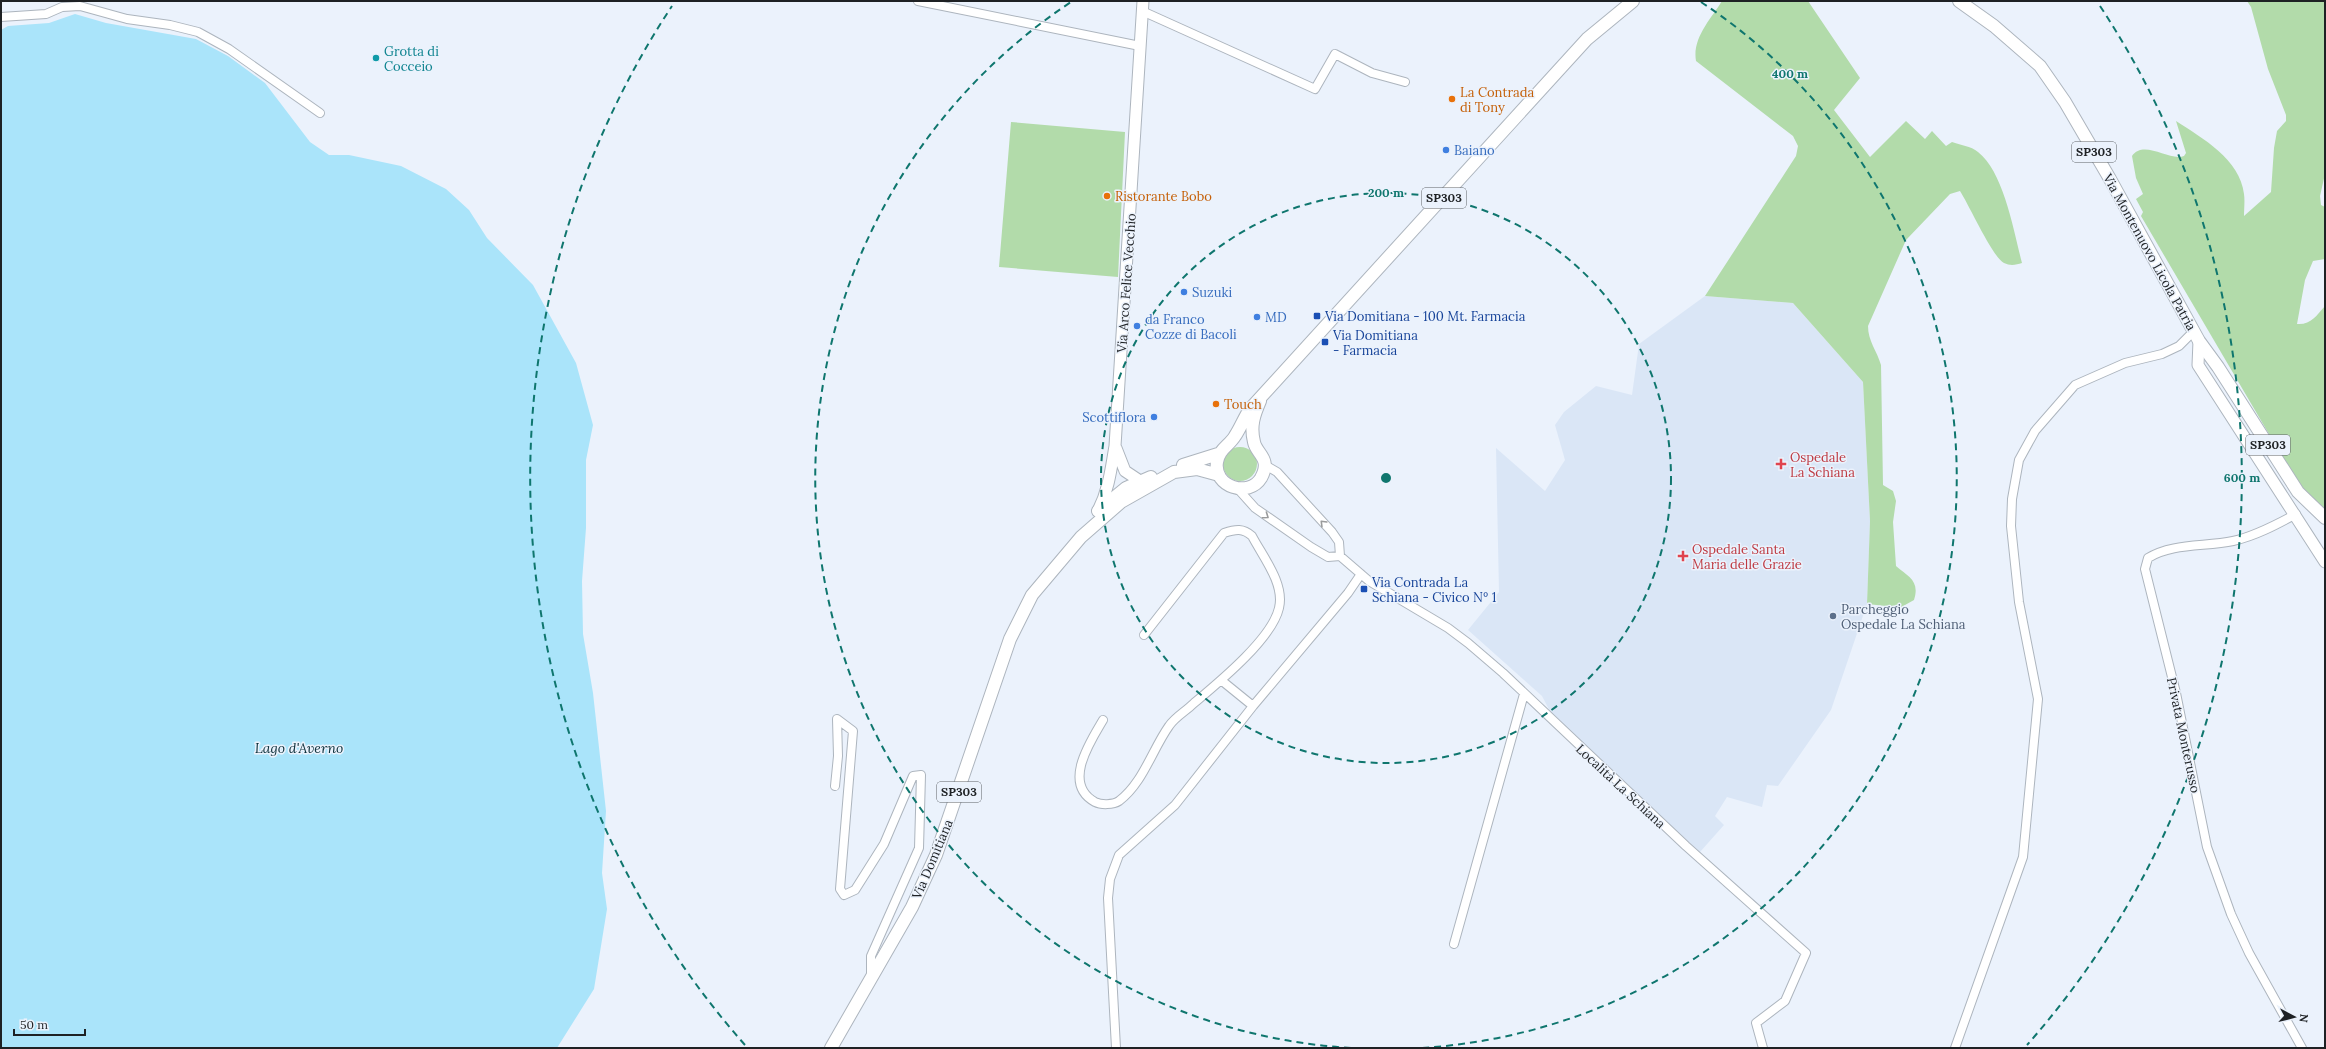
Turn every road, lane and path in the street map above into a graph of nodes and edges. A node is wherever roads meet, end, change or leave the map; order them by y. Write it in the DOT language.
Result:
graph roads {
  1 [pos="918,1"];
  2 [pos="1633,1"];
  3 [pos="1960,1"];
  4 [pos="1142,6"];
  5 [pos="1,17"];
  6 [pos="1140,46"];
  7 [pos="1405,82"];
  8 [pos="320,113"];
  9 [pos="2196,337"];
  10 [pos="2218,367"];
  11 [pos="2205,377"];
  12 [pos="1260,401"];
  13 [pos="1231,442"];
  14 [pos="1254,444"];
  15 [pos="1115,446"];
  16 [pos="1218,454"];
  17 [pos="1265,465"];
  18 [pos="1219,475"];
  19 [pos="1111,478"];
  20 [pos="1140,481"];
  21 [pos="1238,489"];
  22 [pos="1123,497"];
  23 [pos="1098,511"];
  24 [pos="2296,514"];
  25 [pos="2325,518"];
  26 [pos="1081,537"];
  27 [pos="1340,556"];
  28 [pos="2325,562"];
  29 [pos="1361,574"];
  30 [pos="1144,635"];
  31 [pos="1221,680"];
  32 [pos="1524,694"];
  33 [pos="1253,706"];
  34 [pos="1102,720"];
  35 [pos="835,786"];
  36 [pos="1454,944"];
  37 [pos="871,978"];
  38 [pos="831,1048"];
  39 [pos="1116,1048"];
  40 [pos="1763,1048"];
  41 [pos="1955,1048"];
  42 [pos="2302,1048"];
  1 -- 6 [label="street"];
  2 -- 12 [label="main road, SP303"];
  3 -- 9 [label="main road, Via Montenuovo Licola Patria / SP303"];
  4 -- 6 [label="street, Via Arco Felice Vecchio"];
  4 -- 7 [label="street"];
  5 -- 8 [label="street"];
  6 -- 15 [label="street, Via Arco Felice Vecchio"];
  9 -- 10 [label="main road, Via Montenuovo Licola Patria / SP303"];
  9 -- 11 [label="street"];
  9 -- 41 [label="street"];
  10 -- 11 [label="street"];
  10 -- 25 [label="main road, Via Montenuovo Licola Patria / SP303"];
  11 -- 24 [label="street"];
  12 -- 13 [label="main road"];
  12 -- 14 [label="main road"];
  13 -- 14 [label="main road"];
  13 -- 16 [label="main road"];
  14 -- 17 [label="main road"];
  15 -- 19 [label="street, Via Arco Felice Vecchio"];
  15 -- 20 [label="street, Via Arco Felice Vecchio"];
  16 -- 18 [label="main road"];
  16 -- 20 [label="main road, Via Domitiana"];
  17 -- 21 [label="main road"];
  27 -- 17 [label="street, one-way"];
  18 -- 21 [label="main road"];
  18 -- 22 [label="main road, Via Domitiana"];
  19 -- 22 [label="street"];
  19 -- 23 [label="street, Via Arco Felice Vecchio"];
  20 -- 22 [label="main road, Via Domitiana"];
  21 -- 27 [label="street, one-way"];
  22 -- 23 [label="main road, Via Domitiana"];
  22 -- 26 [label="main road, Via Domitiana / SP303"];
  23 -- 26 [label="main road, Via Domitiana"];
  24 -- 28 [label="street"];
  24 -- 42 [label="street, Privata Monterusso"];
  26 -- 37 [label="main road, Via Domitiana / SP303"];
  27 -- 29 [label="street, Località La Schiana"];
  29 -- 32 [label="street, Località La Schiana"];
  29 -- 33 [label="street"];
  30 -- 31 [label="street"];
  31 -- 33 [label="street"];
  31 -- 34 [label="street"];
  32 -- 36 [label="street"];
  32 -- 40 [label="street, Località La Schiana"];
  33 -- 39 [label="street"];
  35 -- 37 [label="street"];
  37 -- 38 [label="main road, Via Domitiana / SP303"];
}
